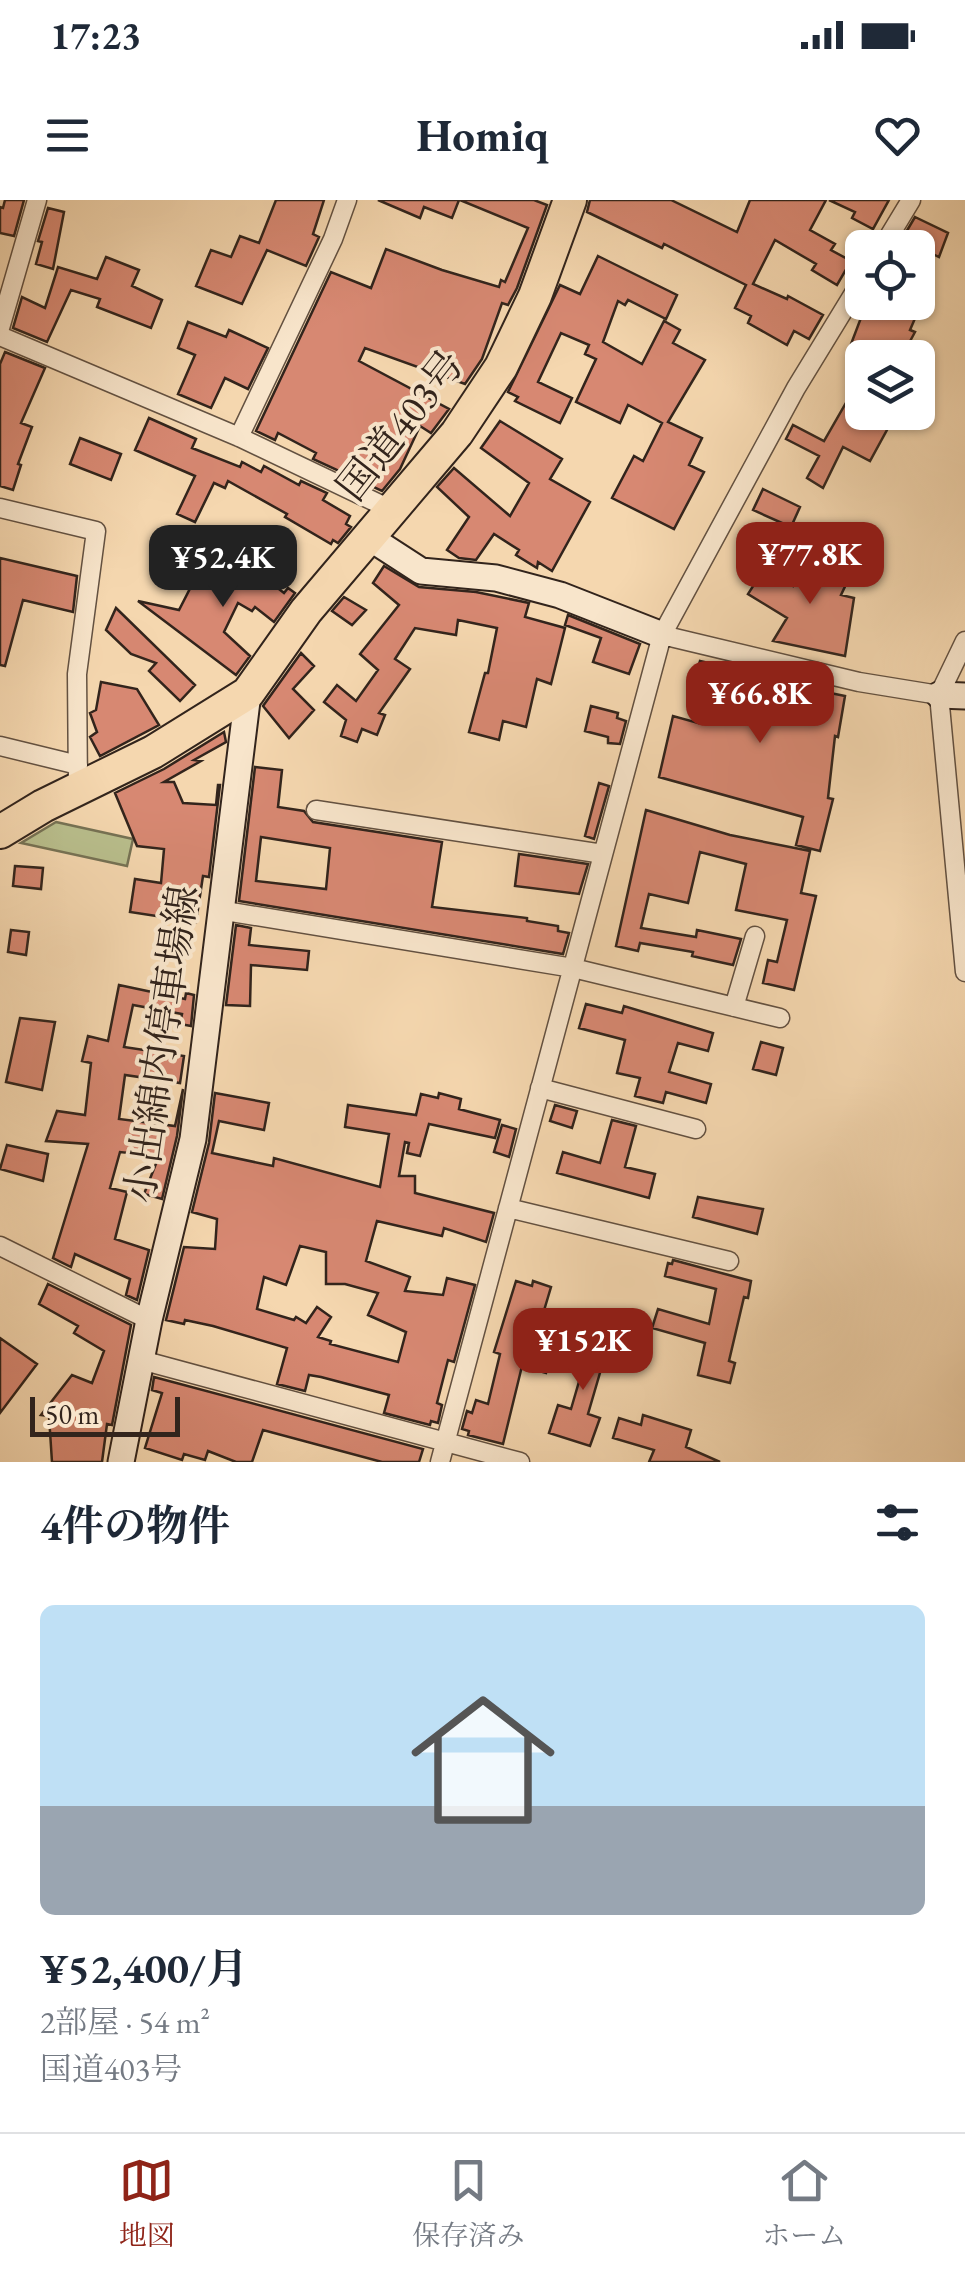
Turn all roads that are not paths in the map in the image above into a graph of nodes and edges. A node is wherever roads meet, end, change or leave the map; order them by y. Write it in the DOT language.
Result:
graph roads {
  1 [pos="37,200"];
  2 [pos="347,200"];
  3 [pos="570,200"];
  4 [pos="911,200"];
  5 [pos="893,230"];
  6 [pos="845,308"];
  7 [pos="0,328"];
  8 [pos="0,336"];
  9 [pos="239,437"];
  10 [pos="0,508"];
  11 [pos="390,509"];
  12 [pos="367,536"];
  13 [pos="662,635"];
  14 [pos="965,641"];
  15 [pos="248,693"];
  16 [pos="938,695"];
  17 [pos="965,696"];
  18 [pos="0,746"];
  19 [pos="78,777"];
  20 [pos="316,810"];
  21 [pos="0,832"];
  22 [pos="604,854"];
  23 [pos="219,910"];
  24 [pos="755,936"];
  25 [pos="573,968"];
  26 [pos="965,972"];
  27 [pos="734,1007"];
  28 [pos="780,1018"];
  29 [pos="540,1088"];
  30 [pos="696,1129"];
  31 [pos="508,1208"];
  32 [pos="0,1246"];
  33 [pos="729,1261"];
  34 [pos="149,1320"];
  35 [pos="140,1360"];
  36 [pos="444,1441"];
  37 [pos="121,1462"];
  38 [pos="440,1462"];
  39 [pos="520,1462"];
  1 -- 7 [label="street"];
  2 -- 9 [label="street"];
  3 -- 11 [label="highway, 国道403号"];
  4 -- 5 [label="street"];
  6 -- 13 [label="street"];
  8 -- 9 [label="street"];
  9 -- 11 [label="street"];
  10 -- 19 [label="street"];
  11 -- 12 [label="highway, 国道403号"];
  12 -- 13 [label="main road"];
  12 -- 15 [label="highway, 国道403号"];
  13 -- 16 [label="street"];
  13 -- 22 [label="street"];
  14 -- 16 [label="street"];
  15 -- 19 [label="highway, 国道403号"];
  15 -- 23 [label="main road, 小出綿内停車場線"];
  16 -- 17 [label="main road"];
  16 -- 26 [label="street"];
  18 -- 19 [label="street"];
  19 -- 21 [label="highway, 国道403号"];
  20 -- 22 [label="street"];
  22 -- 25 [label="street"];
  23 -- 25 [label="street"];
  23 -- 34 [label="main road, 小出綿内停車場線"];
  24 -- 27 [label="street"];
  25 -- 27 [label="street"];
  25 -- 29 [label="street"];
  27 -- 28 [label="street"];
  29 -- 30 [label="street"];
  29 -- 31 [label="street"];
  31 -- 33 [label="street"];
  31 -- 36 [label="street"];
  32 -- 34 [label="street"];
  34 -- 35 [label="main road, 小出綿内停車場線"];
  35 -- 36 [label="street"];
  35 -- 37 [label="main road, 小出綿内停車場線"];
  36 -- 38 [label="street"];
  36 -- 39 [label="street"];
}
